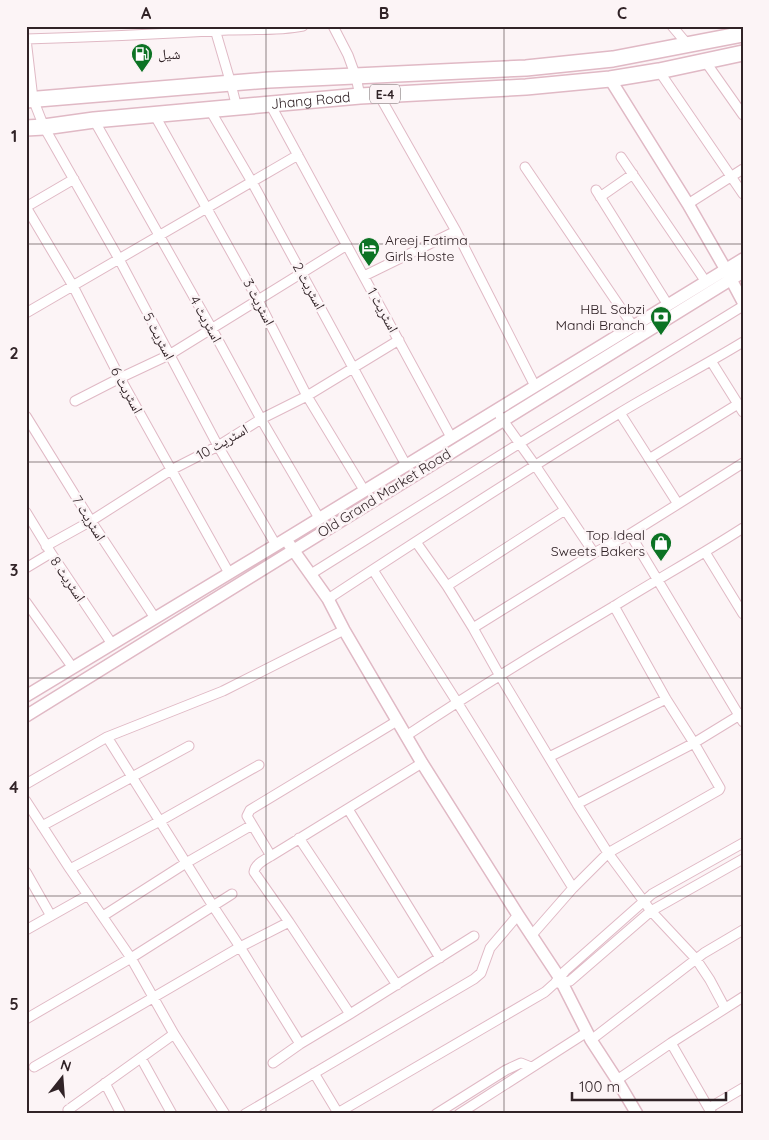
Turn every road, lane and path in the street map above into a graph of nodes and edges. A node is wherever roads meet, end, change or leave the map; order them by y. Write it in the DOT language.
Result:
graph roads {
  1 [pos="303,26"];
  2 [pos="332,26"];
  3 [pos="672,26"];
  4 [pos="740,26"];
  5 [pos="214,29"];
  6 [pos="743,32"];
  7 [pos="688,45"];
  8 [pos="743,53"];
  9 [pos="705,61"];
  10 [pos="659,71"];
  11 [pos="356,77"];
  12 [pos="610,79"];
  13 [pos="231,84"];
  14 [pos="379,95"];
  15 [pos="360,96"];
  16 [pos="30,99"];
  17 [pos="270,104"];
  18 [pos="236,108"];
  19 [pos="210,110"];
  20 [pos="154,114"];
  21 [pos="743,114"];
  22 [pos="94,120"];
  23 [pos="44,127"];
  24 [pos="26,128"];
  25 [pos="298,155"];
  26 [pos="621,158"];
  27 [pos="526,167"];
  28 [pos="743,169"];
  29 [pos="633,174"];
  30 [pos="731,176"];
  31 [pos="74,179"];
  32 [pos="252,182"];
  33 [pos="743,194"];
  34 [pos="688,204"];
  35 [pos="26,207"];
  36 [pos="207,208"];
  37 [pos="456,231"];
  38 [pos="159,236"];
  39 [pos="347,245"];
  40 [pos="118,259"];
  41 [pos="743,259"];
  42 [pos="743,272"];
  43 [pos="302,273"];
  44 [pos="728,275"];
  45 [pos="364,276"];
  46 [pos="706,282"];
  47 [pos="73,286"];
  48 [pos="258,300"];
  49 [pos="743,302"];
  50 [pos="668,305"];
  51 [pos="743,306"];
  52 [pos="26,313"];
  53 [pos="633,326"];
  54 [pos="212,329"];
  55 [pos="399,340"];
  56 [pos="743,342"];
  57 [pos="169,355"];
  58 [pos="711,361"];
  59 [pos="354,369"];
  60 [pos="120,378"];
  61 [pos="535,386"];
  62 [pos="307,396"];
  63 [pos="76,401"];
  64 [pos="740,408"];
  65 [pos="620,413"];
  66 [pos="499,415"];
  67 [pos="26,416"];
  68 [pos="261,419"];
  69 [pos="451,437"];
  70 [pos="520,443"];
  71 [pos="218,446"];
  72 [pos="649,459"];
  73 [pos="743,463"];
  74 [pos="406,465"];
  75 [pos="535,466"];
  76 [pos="171,470"];
  77 [pos="364,490"];
  78 [pos="678,504"];
  79 [pos="565,510"];
  80 [pos="26,512"];
  81 [pos="319,518"];
  82 [pos="90,521"];
  83 [pos="743,528"];
  84 [pos="630,534"];
  85 [pos="281,542"];
  86 [pos="416,542"];
  87 [pos="48,550"];
  88 [pos="293,550"];
  89 [pos="705,552"];
  90 [pos="594,553"];
  91 [pos="26,568"];
  92 [pos="372,570"];
  93 [pos="228,573"];
  94 [pos="311,574"];
  95 [pos="657,580"];
  96 [pos="447,586"];
  97 [pos="328,599"];
  98 [pos="26,602"];
  99 [pos="614,606"];
  100 [pos="743,614"];
  101 [pos="155,618"];
  102 [pos="473,628"];
  103 [pos="344,630"];
  104 [pos="112,644"];
  105 [pos="73,668"];
  106 [pos="500,676"];
  107 [pos="26,696"];
  108 [pos="666,699"];
  109 [pos="457,702"];
  110 [pos="26,716"];
  111 [pos="741,717"];
  112 [pos="397,721"];
  113 [pos="406,736"];
  114 [pos="108,738"];
  115 [pos="694,743"];
  116 [pos="188,746"];
  117 [pos="549,757"];
  118 [pos="422,763"];
  119 [pos="259,766"];
  120 [pos="132,777"];
  121 [pos="26,784"];
  122 [pos="26,800"];
  123 [pos="577,804"];
  124 [pos="348,809"];
  125 [pos="160,821"];
  126 [pos="252,825"];
  127 [pos="42,826"];
  128 [pos="299,838"];
  129 [pos="743,843"];
  130 [pos="608,853"];
  131 [pos="271,856"];
  132 [pos="743,859"];
  133 [pos="186,863"];
  134 [pos="70,870"];
  135 [pos="26,872"];
  136 [pos="573,888"];
  137 [pos="232,894"];
  138 [pos="88,895"];
  139 [pos="644,902"];
  140 [pos="213,906"];
  141 [pos="651,911"];
  142 [pos="518,915"];
  143 [pos="51,916"];
  144 [pos="102,916"];
  145 [pos="289,922"];
  146 [pos="26,930"];
  147 [pos="743,930"];
  148 [pos="474,936"];
  149 [pos="531,936"];
  150 [pos="240,947"];
  151 [pos="131,958"];
  152 [pos="440,958"];
  153 [pos="696,959"];
  154 [pos="559,981"];
  155 [pos="397,985"];
  156 [pos="154,997"];
  157 [pos="743,997"];
  158 [pos="725,1008"];
  159 [pos="350,1014"];
  160 [pos="26,1018"];
  161 [pos="174,1034"];
  162 [pos="589,1036"];
  163 [pos="671,1043"];
  164 [pos="300,1044"];
  165 [pos="141,1058"];
  166 [pos="273,1063"];
  167 [pos="34,1067"];
  168 [pos="531,1067"];
  169 [pos="314,1073"];
  170 [pos="617,1080"];
  171 [pos="105,1083"];
  172 [pos="743,1088"];
  173 [pos="711,1111"];
  174 [pos="337,1113"];
  175 [pos="70,1114"];
  176 [pos="121,1114"];
  177 [pos="172,1114"];
  178 [pos="225,1114"];
  179 [pos="246,1114"];
  180 [pos="436,1114"];
  181 [pos="459,1114"];
  182 [pos="637,1114"];
  1 -- 5 [label="street"];
  2 -- 11 [label="street"];
  3 -- 7 [label="street"];
  4 -- 6 [label="street"];
  5 -- 13 [label="street"];
  5 -- 16 [label="street, اسٹریٹ 5"];
  6 -- 7 [label="highway, Jhang Road / E-4"];
  7 -- 11 [label="highway, Jhang Road / E-4"];
  8 -- 9 [label="highway, Jhang Road / E-4"];
  9 -- 10 [label="highway, Jhang Road / E-4"];
  9 -- 21 [label="street"];
  10 -- 12 [label="highway, Jhang Road / E-4"];
  10 -- 30 [label="street"];
  11 -- 13 [label="highway, Jhang Road / E-4"];
  11 -- 15 [label="street"];
  12 -- 14 [label="highway, Jhang Road / E-4"];
  12 -- 34 [label="street"];
  13 -- 16 [label="highway, Jhang Road / E-4"];
  13 -- 18 [label="street"];
  14 -- 15 [label="highway, Jhang Road / E-4"];
  14 -- 37 [label="street"];
  15 -- 17 [label="highway, Jhang Road / E-4"];
  16 -- 23 [label="street, اسٹریٹ 5"];
  17 -- 18 [label="highway, Jhang Road / E-4"];
  17 -- 25 [label="street, اسٹریٹ 1"];
  18 -- 19 [label="highway, Jhang Road / E-4"];
  19 -- 20 [label="highway, Jhang Road / E-4"];
  19 -- 32 [label="street, اسٹریٹ 2"];
  20 -- 22 [label="highway, Jhang Road / E-4"];
  20 -- 36 [label="street, اسٹریٹ 3"];
  22 -- 23 [label="highway, Jhang Road / E-4"];
  22 -- 38 [label="street, اسٹریٹ 4"];
  23 -- 24 [label="highway, Jhang Road / E-4"];
  23 -- 31 [label="street, اسٹریٹ 5"];
  25 -- 32 [label="street"];
  25 -- 39 [label="street, اسٹریٹ 1"];
  26 -- 29 [label="street"];
  27 -- 53 [label="street"];
  28 -- 30 [label="street"];
  29 -- 46 [label="street"];
  29 -- 50 [label="street"];
  30 -- 33 [label="street"];
  30 -- 34 [label="street"];
  31 -- 35 [label="street"];
  31 -- 40 [label="street, اسٹریٹ 5"];
  32 -- 36 [label="street"];
  32 -- 43 [label="street, اسٹریٹ 2"];
  34 -- 44 [label="street"];
  35 -- 47 [label="street, اسٹریٹ 6"];
  36 -- 38 [label="street"];
  36 -- 48 [label="street, اسٹریٹ 3"];
  37 -- 45 [label="street"];
  37 -- 61 [label="street"];
  38 -- 40 [label="street"];
  38 -- 54 [label="street, اسٹریٹ 4"];
  39 -- 43 [label="street"];
  39 -- 45 [label="street, اسٹریٹ 1"];
  40 -- 47 [label="street"];
  40 -- 57 [label="street, اسٹریٹ 5"];
  41 -- 44 [label="street, Old Grand Market Road"];
  42 -- 44 [label="street, Old Grand Market Road"];
  43 -- 48 [label="street"];
  43 -- 59 [label="street, اسٹریٹ 2"];
  44 -- 46 [label="street, Old Grand Market Road"];
  44 -- 49 [label="street"];
  44 -- 66 [label="street, Old Grand Market Road"];
  45 -- 55 [label="street, اسٹریٹ 1"];
  46 -- 50 [label="street, Old Grand Market Road"];
  47 -- 52 [label="street"];
  47 -- 60 [label="street, اسٹریٹ 6"];
  48 -- 54 [label="street"];
  48 -- 62 [label="street, اسٹریٹ 3"];
  50 -- 53 [label="street, Old Grand Market Road"];
  51 -- 70 [label="street"];
  53 -- 61 [label="street, Old Grand Market Road"];
  54 -- 57 [label="street"];
  54 -- 68 [label="street, اسٹریٹ 4"];
  55 -- 59 [label="street, اسٹریٹ 10"];
  55 -- 69 [label="street, اسٹریٹ 1"];
  56 -- 58 [label="street"];
  57 -- 60 [label="street"];
  57 -- 71 [label="street, اسٹریٹ 5"];
  58 -- 64 [label="street"];
  58 -- 65 [label="street"];
  59 -- 62 [label="street, اسٹریٹ 10"];
  59 -- 74 [label="street, اسٹریٹ 2"];
  60 -- 63 [label="street"];
  60 -- 76 [label="street, اسٹریٹ 6"];
  61 -- 66 [label="street, Old Grand Market Road"];
  62 -- 68 [label="street, اسٹریٹ 10"];
  62 -- 77 [label="street, اسٹریٹ 3"];
  64 -- 72 [label="street"];
  65 -- 72 [label="street"];
  65 -- 75 [label="street"];
  66 -- 69 [label="street, Old Grand Market Road"];
  66 -- 70 [label="street"];
  66 -- 88 [label="street, Old Grand Market Road"];
  67 -- 82 [label="street, اسٹریٹ 7"];
  68 -- 71 [label="street, اسٹریٹ 10"];
  68 -- 81 [label="street, اسٹریٹ 4"];
  69 -- 74 [label="street, Old Grand Market Road"];
  70 -- 75 [label="street"];
  70 -- 94 [label="street"];
  71 -- 76 [label="street, اسٹریٹ 10"];
  71 -- 85 [label="street, اسٹریٹ 5"];
  72 -- 78 [label="street"];
  73 -- 78 [label="street"];
  74 -- 77 [label="street, Old Grand Market Road"];
  75 -- 79 [label="street"];
  75 -- 86 [label="street"];
  76 -- 82 [label="street, اسٹریٹ 10"];
  76 -- 93 [label="street, اسٹریٹ 6"];
  77 -- 81 [label="street, Old Grand Market Road"];
  78 -- 84 [label="street"];
  79 -- 90 [label="street"];
  79 -- 96 [label="street"];
  80 -- 87 [label="street, اسٹریٹ 8"];
  81 -- 85 [label="street, Old Grand Market Road"];
  82 -- 87 [label="street, اسٹریٹ 10"];
  82 -- 101 [label="street, اسٹریٹ 7"];
  83 -- 89 [label="street"];
  84 -- 90 [label="street"];
  84 -- 95 [label="street"];
  85 -- 88 [label="street"];
  85 -- 93 [label="street, Old Grand Market Road"];
  86 -- 92 [label="street"];
  86 -- 96 [label="street"];
  87 -- 91 [label="street, اسٹریٹ 10"];
  87 -- 104 [label="street, اسٹریٹ 8"];
  88 -- 94 [label="street"];
  88 -- 110 [label="street, Old Grand Market Road"];
  89 -- 95 [label="street"];
  89 -- 100 [label="street"];
  90 -- 102 [label="street"];
  92 -- 97 [label="street"];
  92 -- 109 [label="street"];
  93 -- 101 [label="street, Old Grand Market Road"];
  94 -- 97 [label="street"];
  95 -- 99 [label="street"];
  95 -- 111 [label="street"];
  96 -- 102 [label="street"];
  97 -- 103 [label="street"];
  98 -- 105 [label="street"];
  99 -- 106 [label="street"];
  99 -- 108 [label="street"];
  101 -- 104 [label="street, Old Grand Market Road"];
  102 -- 106 [label="street"];
  103 -- 112 [label="street"];
  103 -- 114 [label="street"];
  104 -- 105 [label="street, Old Grand Market Road"];
  105 -- 107 [label="street, Old Grand Market Road"];
  106 -- 109 [label="street"];
  106 -- 117 [label="street"];
  108 -- 115 [label="street"];
  108 -- 117 [label="street"];
  109 -- 113 [label="street"];
  109 -- 136 [label="street"];
  111 -- 115 [label="street"];
  112 -- 113 [label="street"];
  112 -- 126 [label="street"];
  113 -- 118 [label="street"];
  114 -- 120 [label="street"];
  114 -- 121 [label="street"];
  115 -- 123 [label="street"];
  115 -- 130 [label="street"];
  116 -- 120 [label="street"];
  117 -- 123 [label="street"];
  118 -- 124 [label="street"];
  118 -- 142 [label="street"];
  119 -- 125 [label="street"];
  120 -- 125 [label="street"];
  120 -- 127 [label="street"];
  122 -- 127 [label="street"];
  123 -- 130 [label="street"];
  124 -- 128 [label="street"];
  124 -- 152 [label="street"];
  125 -- 133 [label="street"];
  125 -- 134 [label="street"];
  126 -- 131 [label="street"];
  126 -- 133 [label="street"];
  127 -- 134 [label="street"];
  128 -- 131 [label="street"];
  128 -- 155 [label="street"];
  129 -- 139 [label="street"];
  130 -- 136 [label="street"];
  130 -- 139 [label="street"];
  131 -- 145 [label="street"];
  132 -- 141 [label="street"];
  133 -- 140 [label="street"];
  133 -- 144 [label="street"];
  134 -- 138 [label="street"];
  135 -- 143 [label="street"];
  136 -- 149 [label="street"];
  137 -- 140 [label="street"];
  138 -- 143 [label="street"];
  138 -- 144 [label="street"];
  139 -- 141 [label="street"];
  139 -- 154 [label="street"];
  140 -- 150 [label="street"];
  140 -- 151 [label="street"];
  141 -- 153 [label="street"];
  141 -- 154 [label="street"];
  142 -- 149 [label="street"];
  142 -- 169 [label="street"];
  143 -- 146 [label="street"];
  144 -- 151 [label="street"];
  145 -- 150 [label="street"];
  145 -- 159 [label="street"];
  147 -- 153 [label="street"];
  148 -- 152 [label="street"];
  149 -- 154 [label="street"];
  150 -- 156 [label="street"];
  150 -- 164 [label="street"];
  151 -- 156 [label="street"];
  151 -- 160 [label="street"];
  152 -- 155 [label="street"];
  153 -- 158 [label="street"];
  153 -- 162 [label="street"];
  154 -- 162 [label="street"];
  154 -- 174 [label="street"];
  155 -- 159 [label="street"];
  156 -- 161 [label="street"];
  156 -- 167 [label="street"];
  157 -- 158 [label="street"];
  158 -- 163 [label="street"];
  159 -- 164 [label="street"];
  161 -- 165 [label="street"];
  161 -- 178 [label="street"];
  162 -- 168 [label="street"];
  162 -- 170 [label="street"];
  163 -- 170 [label="street"];
  163 -- 173 [label="street"];
  164 -- 166 [label="street"];
  165 -- 171 [label="street"];
  165 -- 177 [label="street"];
  168 -- 180 [label="street"];
  168 -- 181 [label="street"];
  169 -- 174 [label="street"];
  169 -- 179 [label="street"];
  170 -- 182 [label="street"];
  171 -- 175 [label="street"];
  171 -- 176 [label="street"];
  172 -- 173 [label="street"];
}
